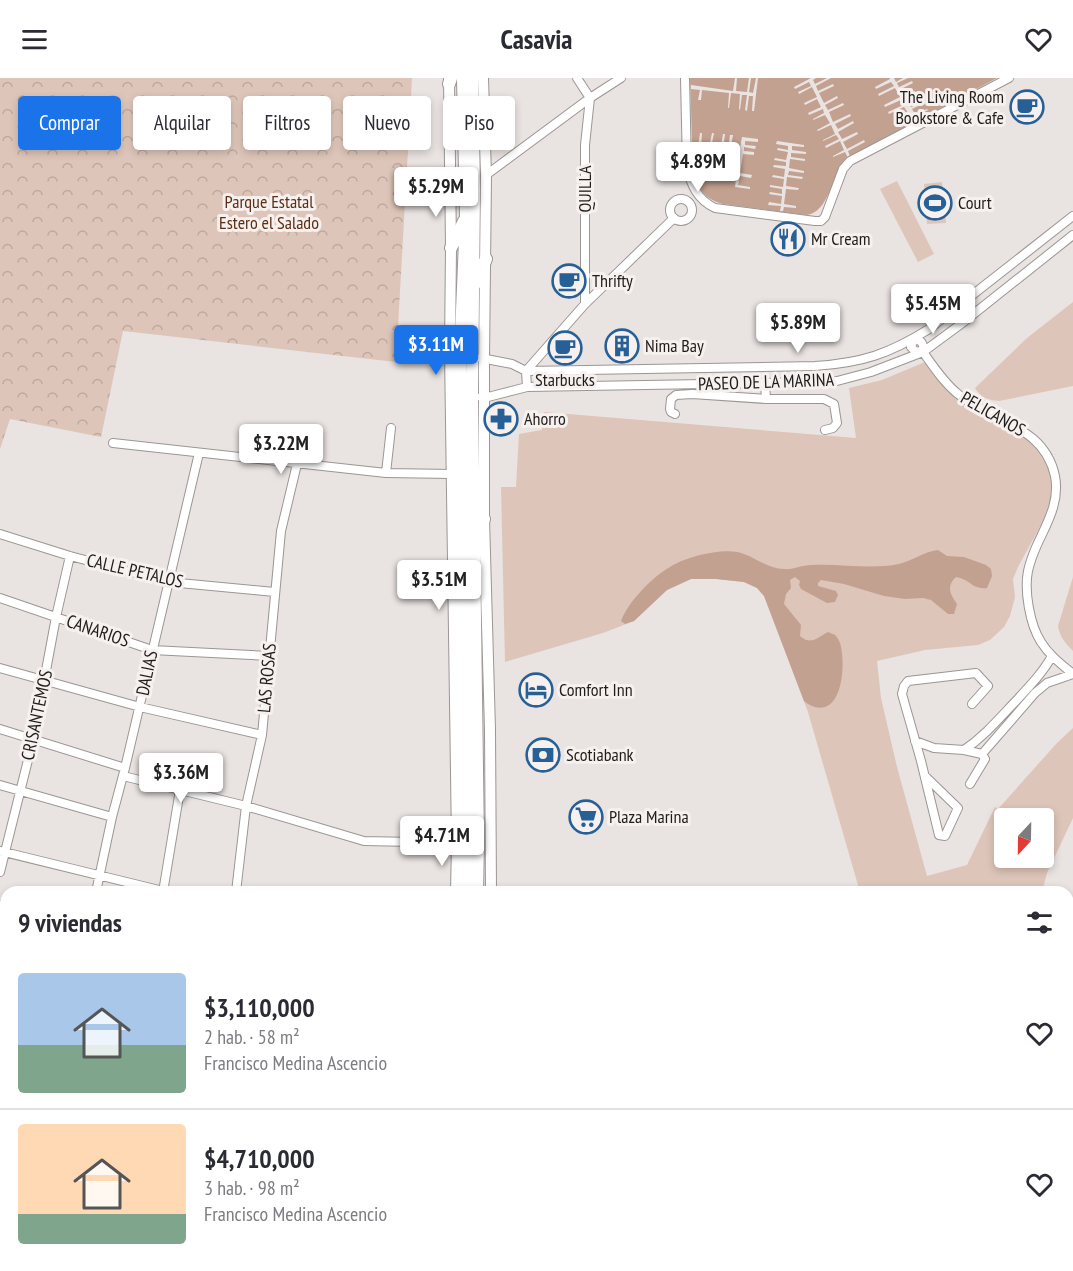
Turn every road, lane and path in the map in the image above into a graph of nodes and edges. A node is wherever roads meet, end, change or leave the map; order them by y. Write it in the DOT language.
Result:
graph roads {
  1 [pos="483,78"];
  2 [pos="577,78"];
  3 [pos="621,78"];
  4 [pos="685,78"];
  5 [pos="1010,78"];
  6 [pos="449,80"];
  7 [pos="469,81"];
  8 [pos="475,96"];
  9 [pos="483,96"];
  10 [pos="590,98"];
  11 [pos="485,150"];
  12 [pos="486,174"];
  13 [pos="1073,216"];
  14 [pos="466,218"];
  15 [pos="674,218"];
  16 [pos="1057,228"];
  17 [pos="1070,237"];
  18 [pos="451,248"];
  19 [pos="486,259"];
  20 [pos="473,290"];
  21 [pos="585,304"];
  22 [pos="914,339"];
  23 [pos="923,352"];
  24 [pos="466,357"];
  25 [pos="758,367"];
  26 [pos="774,367"];
  27 [pos="526,371"];
  28 [pos="762,383"];
  29 [pos="776,383"];
  30 [pos="527,387"];
  31 [pos="467,396"];
  32 [pos="766,399"];
  33 [pos="675,414"];
  34 [pos="391,428"];
  35 [pos="825,430"];
  36 [pos="114,443"];
  37 [pos="199,453"];
  38 [pos="297,464"];
  39 [pos="386,473"];
  40 [pos="452,474"];
  41 [pos="484,519"];
  42 [pos="0,534"];
  43 [pos="473,555"];
  44 [pos="70,556"];
  45 [pos="169,582"];
  46 [pos="274,592"];
  47 [pos="0,598"];
  48 [pos="56,618"];
  49 [pos="152,650"];
  50 [pos="269,656"];
  51 [pos="1052,656"];
  52 [pos="0,668"];
  53 [pos="1073,674"];
  54 [pos="1039,675"];
  55 [pos="45,680"];
  56 [pos="1047,683"];
  57 [pos="972,704"];
  58 [pos="140,708"];
  59 [pos="0,729"];
  60 [pos="262,735"];
  61 [pos="982,738"];
  62 [pos="33,740"];
  63 [pos="915,741"];
  64 [pos="989,746"];
  65 [pos="934,748"];
  66 [pos="964,750"];
  67 [pos="982,754"];
  68 [pos="921,761"];
  69 [pos="124,772"];
  70 [pos="925,776"];
  71 [pos="970,784"];
  72 [pos="0,785"];
  73 [pos="180,790"];
  74 [pos="21,791"];
  75 [pos="246,806"];
  76 [pos="112,817"];
  77 [pos="467,843"];
  78 [pos="2,851"];
  79 [pos="0,872"];
  80 [pos="99,876"];
  81 [pos="97,886"];
  82 [pos="139,886"];
  83 [pos="164,886"];
  84 [pos="237,886"];
  85 [pos="457,886"];
  86 [pos="465,886"];
  87 [pos="476,886"];
  88 [pos="491,886"];
  1 -- 9 [label="main road"];
  2 -- 10 [label="street"];
  3 -- 10 [label="street"];
  4 -- 5 [label="street"];
  6 -- 18 [label="main road"];
  7 -- 8 [label="highway"];
  7 -- 14 [label="highway"];
  7 -- 20 [label="highway"];
  10 -- 12 [label="street"];
  10 -- 21 [label="street, QUILLA"];
  11 -- 12 [label="main road"];
  12 -- 19 [label="main road"];
  13 -- 16 [label="street, PASEO DE LA MARINA"];
  14 -- 18 [label="highway"];
  14 -- 24 [label="highway"];
  15 -- 21 [label="street"];
  16 -- 17 [label="street"];
  16 -- 22 [label="street, PASEO DE LA MARINA"];
  17 -- 23 [label="street, PASEO DE LA MARINA"];
  18 -- 24 [label="main road"];
  19 -- 20 [label="highway"];
  19 -- 24 [label="main road"];
  20 -- 24 [label="highway"];
  21 -- 27 [label="street"];
  22 -- 23 [label="street, PELICANOS"];
  22 -- 26 [label="street, PASEO DE LA MARINA"];
  23 -- 29 [label="street, PASEO DE LA MARINA"];
  23 -- 51 [label="street, PELICANOS"];
  24 -- 27 [label="street, PASEO DE LA MARINA"];
  24 -- 31 [label="highway"];
  24 -- 31 [label="main road"];
  25 -- 26 [label="street, PASEO DE LA MARINA"];
  25 -- 27 [label="street, PASEO DE LA MARINA"];
  25 -- 28 [label="street"];
  26 -- 29 [label="street"];
  27 -- 30 [label="street"];
  28 -- 29 [label="street, PASEO DE LA MARINA"];
  28 -- 30 [label="street, PASEO DE LA MARINA"];
  28 -- 32 [label="street"];
  30 -- 31 [label="street, PASEO DE LA MARINA"];
  31 -- 40 [label="main road"];
  31 -- 41 [label="main road"];
  31 -- 43 [label="highway"];
  31 -- 77 [label="highway"];
  32 -- 33 [label="street"];
  32 -- 35 [label="street"];
  34 -- 39 [label="street"];
  36 -- 37 [label="street"];
  37 -- 38 [label="street"];
  37 -- 45 [label="street, DALIAS"];
  38 -- 39 [label="street"];
  38 -- 46 [label="street, LAS ROSAS"];
  39 -- 40 [label="street"];
  40 -- 77 [label="main road"];
  41 -- 43 [label="highway"];
  41 -- 88 [label="main road"];
  42 -- 44 [label="street, CALLE PETALOS"];
  43 -- 77 [label="highway"];
  44 -- 45 [label="street, CALLE PETALOS"];
  44 -- 48 [label="street, CRISANTEMOS"];
  45 -- 46 [label="street, CALLE PETALOS"];
  45 -- 49 [label="street, DALIAS"];
  46 -- 50 [label="street, LAS ROSAS"];
  47 -- 48 [label="street, CANARIOS"];
  48 -- 49 [label="street, CANARIOS"];
  48 -- 55 [label="street, CRISANTEMOS"];
  49 -- 50 [label="street, CANARIOS"];
  49 -- 58 [label="street, DALIAS"];
  50 -- 60 [label="street, LAS ROSAS"];
  51 -- 53 [label="street, PELICANOS"];
  51 -- 54 [label="street"];
  52 -- 55 [label="street"];
  53 -- 56 [label="street"];
  54 -- 56 [label="street"];
  54 -- 61 [label="street"];
  55 -- 58 [label="street"];
  55 -- 62 [label="street, CRISANTEMOS"];
  56 -- 64 [label="street"];
  57 -- 63 [label="street"];
  58 -- 60 [label="street"];
  58 -- 69 [label="street, DALIAS"];
  59 -- 62 [label="street"];
  60 -- 75 [label="street, LAS ROSAS"];
  61 -- 64 [label="street"];
  61 -- 66 [label="street"];
  62 -- 69 [label="street"];
  62 -- 74 [label="street, CRISANTEMOS"];
  63 -- 65 [label="street"];
  63 -- 68 [label="street"];
  64 -- 67 [label="street"];
  65 -- 66 [label="street"];
  65 -- 68 [label="street"];
  66 -- 67 [label="street"];
  67 -- 71 [label="street"];
  68 -- 70 [label="street"];
  69 -- 73 [label="street"];
  69 -- 76 [label="street, DALIAS"];
  70 -- 70 [label="street"];
  72 -- 74 [label="street"];
  73 -- 75 [label="street"];
  73 -- 83 [label="street"];
  74 -- 76 [label="street"];
  74 -- 78 [label="street, CRISANTEMOS"];
  75 -- 77 [label="street"];
  75 -- 84 [label="street, LAS ROSAS"];
  76 -- 80 [label="street, DALIAS"];
  77 -- 85 [label="main road"];
  77 -- 86 [label="highway"];
  77 -- 87 [label="highway"];
  78 -- 79 [label="street, CRISANTEMOS"];
  78 -- 80 [label="street"];
  80 -- 81 [label="street, DALIAS"];
  80 -- 82 [label="street"];
}
